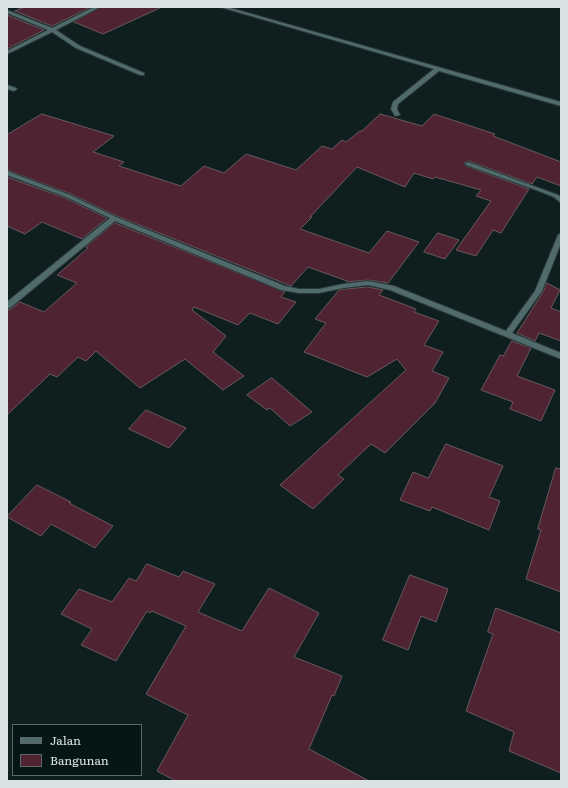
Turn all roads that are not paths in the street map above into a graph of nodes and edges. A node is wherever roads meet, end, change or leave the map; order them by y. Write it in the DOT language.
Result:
graph roads {
  1 [pos="98,7"];
  2 [pos="222,7"];
  3 [pos="7,11"];
  4 [pos="52,30"];
  5 [pos="7,53"];
  6 [pos="437,70"];
  7 [pos="142,74"];
  8 [pos="7,87"];
  9 [pos="14,89"];
  10 [pos="561,104"];
  11 [pos="397,115"];
  12 [pos="468,164"];
  13 [pos="7,174"];
  14 [pos="561,201"];
  15 [pos="114,218"];
  16 [pos="561,235"];
  17 [pos="7,306"];
  18 [pos="507,335"];
  19 [pos="561,356"];
  1 -- 4 [label="street"];
  2 -- 6 [label="street"];
  3 -- 4 [label="street"];
  4 -- 5 [label="street"];
  4 -- 7 [label="street"];
  6 -- 10 [label="street"];
  6 -- 11 [label="street"];
  8 -- 9 [label="street"];
  12 -- 14 [label="street"];
  13 -- 15 [label="street"];
  15 -- 17 [label="street"];
  15 -- 18 [label="street"];
  16 -- 18 [label="street"];
  18 -- 19 [label="street"];
}
